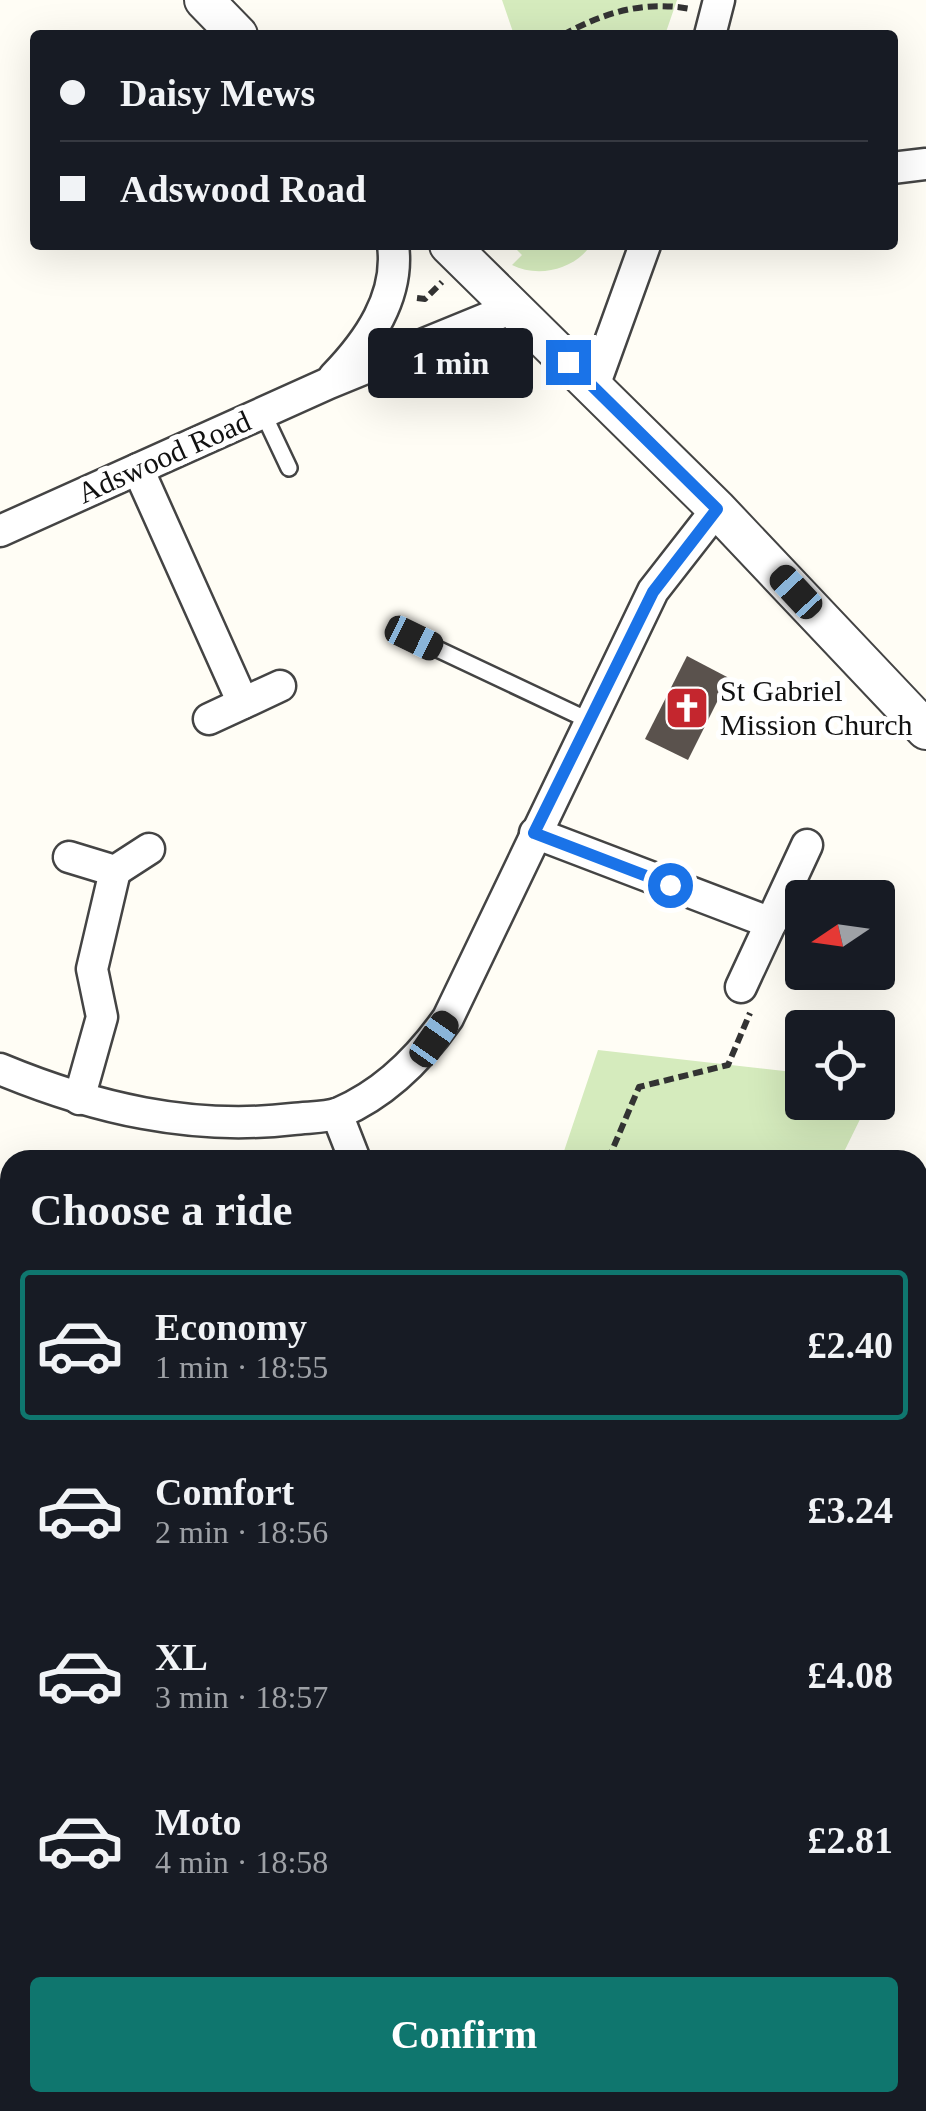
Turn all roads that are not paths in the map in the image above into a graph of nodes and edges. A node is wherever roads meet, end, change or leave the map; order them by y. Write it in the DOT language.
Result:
graph roads {
  1 [pos="204,0"];
  2 [pos="233,30"];
  3 [pos="926,164"];
  4 [pos="898,167"];
  5 [pos="393,250"];
  6 [pos="642,250"];
  7 [pos="456,252"];
  8 [pos="510,309"];
  9 [pos="328,382"];
  10 [pos="594,386"];
  11 [pos="263,412"];
  12 [pos="289,468"];
  13 [pos="138,469"];
  14 [pos="717,509"];
  15 [pos="0,531"];
  16 [pos="414,638"];
  17 [pos="280,686"];
  18 [pos="243,703"];
  19 [pos="209,719"];
  20 [pos="590,720"];
  21 [pos="926,730"];
  22 [pos="534,833"];
  23 [pos="807,845"];
  24 [pos="149,848"];
  25 [pos="69,857"];
  26 [pos="115,870"];
  27 [pos="771,923"];
  28 [pos="741,987"];
  29 [pos="1,1073"];
  30 [pos="79,1099"];
  31 [pos="337,1114"];
  32 [pos="351,1150"];
  1 -- 2 [label="street"];
  3 -- 4 [label="street"];
  5 -- 9 [label="street, Adswood Road"];
  6 -- 10 [label="street"];
  7 -- 8 [label="street"];
  8 -- 9 [label="street, Adswood Road"];
  8 -- 10 [label="street"];
  9 -- 11 [label="street, Adswood Road"];
  10 -- 14 [label="street"];
  11 -- 12 [label="lane"];
  11 -- 13 [label="street, Adswood Road"];
  13 -- 15 [label="street, Adswood Road"];
  13 -- 18 [label="street"];
  14 -- 20 [label="street"];
  14 -- 21 [label="street"];
  16 -- 20 [label="lane"];
  17 -- 18 [label="street"];
  18 -- 19 [label="street"];
  20 -- 22 [label="street"];
  22 -- 27 [label="street"];
  22 -- 31 [label="street"];
  23 -- 27 [label="street"];
  24 -- 26 [label="street"];
  25 -- 26 [label="street"];
  26 -- 30 [label="street"];
  27 -- 28 [label="street"];
  29 -- 30 [label="street"];
  30 -- 31 [label="street"];
  31 -- 32 [label="street"];
}
